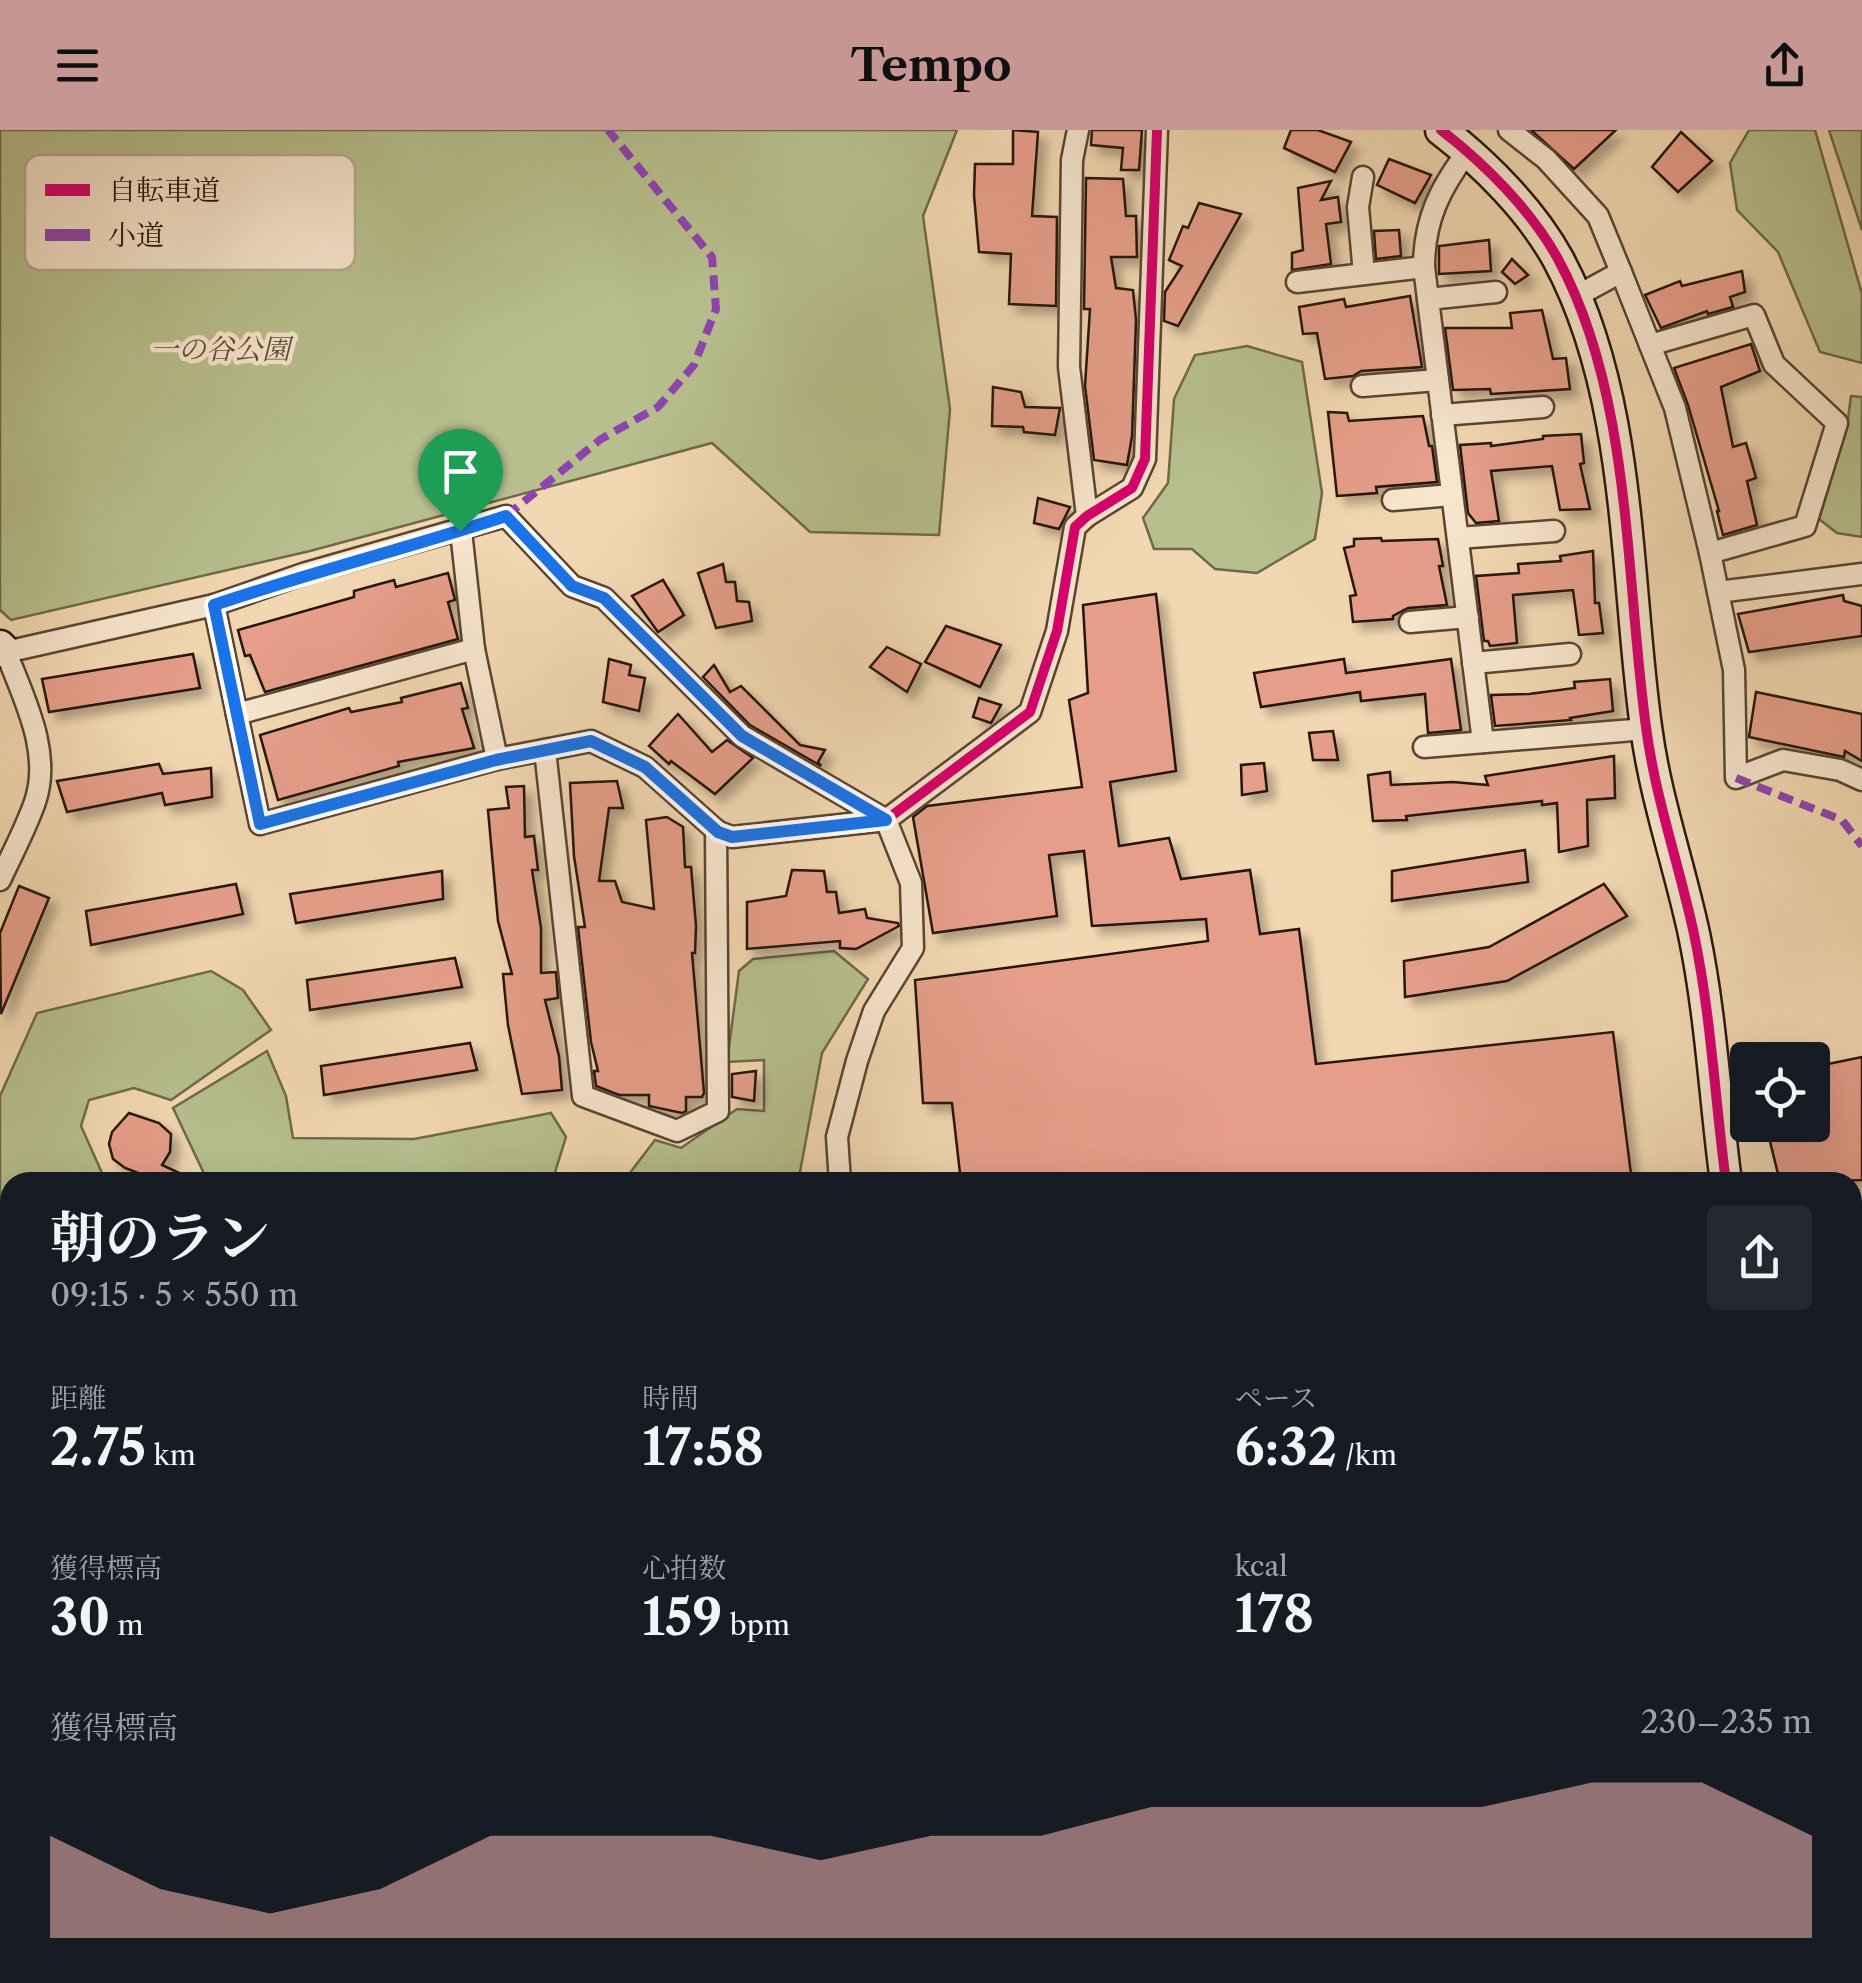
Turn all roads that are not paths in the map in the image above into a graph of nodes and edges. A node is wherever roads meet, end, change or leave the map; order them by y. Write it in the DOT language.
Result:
graph roads {
  1 [pos="1078,130"];
  2 [pos="1157,130"];
  3 [pos="1441,130"];
  4 [pos="1509,130"];
  5 [pos="1468,151"];
  6 [pos="1363,177"];
  7 [pos="1424,267"];
  8 [pos="1621,272"];
  9 [pos="1364,274"];
  10 [pos="1297,282"];
  11 [pos="1496,292"];
  12 [pos="1575,297"];
  13 [pos="1428,299"];
  14 [pos="1650,345"];
  15 [pos="1438,380"];
  16 [pos="1362,386"];
  17 [pos="1542,407"];
  18 [pos="1442,416"];
  19 [pos="1452,495"];
  20 [pos="1392,500"];
  21 [pos="1087,516"];
  22 [pos="460,531"];
  23 [pos="1554,532"];
  24 [pos="1458,538"];
  25 [pos="1710,553"];
  26 [pos="1862,574"];
  27 [pos="1718,592"];
  28 [pos="214,605"];
  29 [pos="1468,617"];
  30 [pos="1410,622"];
  31 [pos="3,649"];
  32 [pos="474,649"];
  33 [pos="1570,654"];
  34 [pos="1473,663"];
  35 [pos="237,714"];
  36 [pos="1646,729"];
  37 [pos="1483,742"];
  38 [pos="1424,747"];
  39 [pos="545,750"];
  40 [pos="496,760"];
  41 [pos="1862,780"];
  42 [pos="886,820"];
  43 [pos="716,830"];
  44 [pos="0,880"];
  45 [pos="840,1172"];
  46 [pos="1725,1172"];
  1 -- 21 [label="street"];
  2 -- 21 [label="street"];
  3 -- 5 [label="street"];
  4 -- 8 [label="street"];
  5 -- 7 [label="street"];
  5 -- 12 [label="street"];
  6 -- 9 [label="street"];
  7 -- 9 [label="street"];
  7 -- 13 [label="street"];
  8 -- 12 [label="street"];
  8 -- 14 [label="street"];
  9 -- 10 [label="street"];
  11 -- 13 [label="street"];
  12 -- 36 [label="street"];
  13 -- 15 [label="street"];
  14 -- 25 [label="street"];
  14 -- 25 [label="street"];
  15 -- 16 [label="street"];
  15 -- 18 [label="street"];
  17 -- 18 [label="street"];
  18 -- 19 [label="street"];
  19 -- 20 [label="street"];
  19 -- 24 [label="street"];
  21 -- 42 [label="street"];
  22 -- 28 [label="street"];
  22 -- 32 [label="street"];
  22 -- 42 [label="street"];
  23 -- 24 [label="street"];
  24 -- 29 [label="street"];
  25 -- 27 [label="street"];
  26 -- 27 [label="street"];
  27 -- 41 [label="street"];
  28 -- 31 [label="street"];
  28 -- 35 [label="street"];
  29 -- 30 [label="street"];
  29 -- 34 [label="street"];
  31 -- 44 [label="street"];
  32 -- 35 [label="street"];
  32 -- 40 [label="street"];
  33 -- 34 [label="street"];
  34 -- 37 [label="street"];
  35 -- 40 [label="street"];
  36 -- 37 [label="street"];
  36 -- 46 [label="street"];
  37 -- 38 [label="street"];
  39 -- 40 [label="street"];
  39 -- 43 [label="street"];
  39 -- 43 [label="street"];
  42 -- 43 [label="street"];
  42 -- 45 [label="street"];
}
